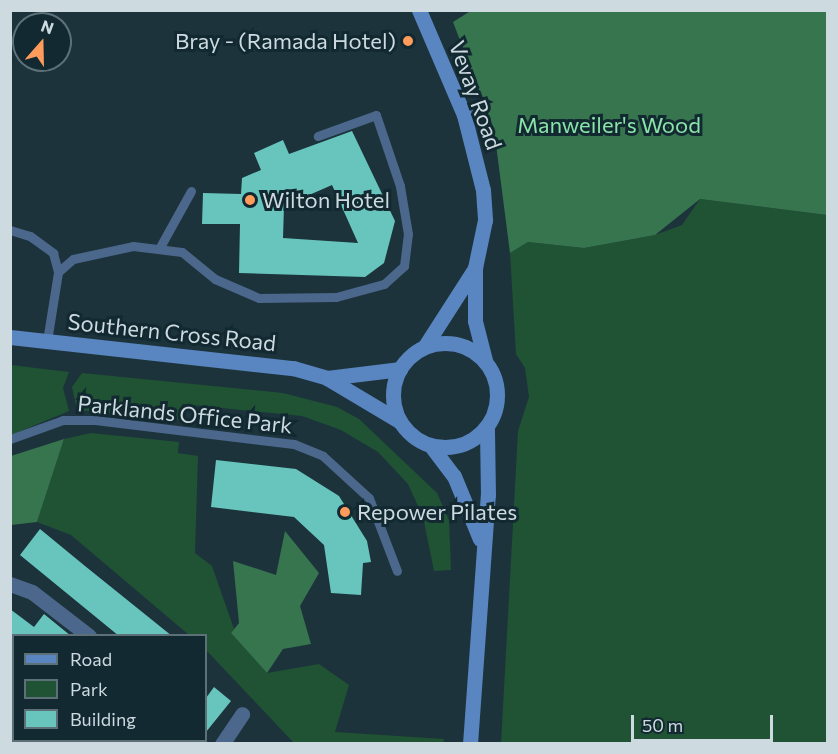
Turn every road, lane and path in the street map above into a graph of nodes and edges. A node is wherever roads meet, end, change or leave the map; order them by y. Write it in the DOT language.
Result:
graph roads {
  1 [pos="419,10"];
  2 [pos="486,107"];
  3 [pos="464,115"];
  4 [pos="318,136"];
  5 [pos="191,191"];
  6 [pos="10,230"];
  7 [pos="160,247"];
  8 [pos="476,268"];
  9 [pos="58,272"];
  10 [pos="10,337"];
  11 [pos="46,341"];
  12 [pos="425,346"];
  13 [pos="485,360"];
  14 [pos="400,369"];
  15 [pos="327,378"];
  16 [pos="399,421"];
  17 [pos="487,428"];
  18 [pos="10,439"];
  19 [pos="431,446"];
  20 [pos="481,542"];
  21 [pos="397,571"];
  22 [pos="10,584"];
  23 [pos="86,634"];
  24 [pos="242,714"];
  25 [pos="222,744"];
  26 [pos="470,744"];
  1 -- 3 [label="main road, Vevay Road"];
  2 -- 3 [label="lane"];
  3 -- 8 [label="main road, Vevay Road"];
  4 -- 7 [label="lane"];
  5 -- 7 [label="lane"];
  6 -- 9 [label="lane"];
  7 -- 9 [label="lane"];
  8 -- 12 [label="main road, Vevay Road"];
  8 -- 13 [label="main road, Vevay Road"];
  9 -- 11 [label="lane"];
  10 -- 11 [label="main road, Southern Cross Road"];
  11 -- 15 [label="main road, Southern Cross Road"];
  12 -- 13 [label="main road"];
  12 -- 14 [label="main road"];
  13 -- 17 [label="main road"];
  14 -- 15 [label="main road, Southern Cross Road"];
  14 -- 16 [label="main road"];
  15 -- 16 [label="main road, Southern Cross Road"];
  16 -- 19 [label="main road"];
  17 -- 19 [label="main road"];
  17 -- 20 [label="main road"];
  18 -- 21 [label="lane, Parklands Office Park"];
  19 -- 20 [label="main road"];
  20 -- 26 [label="main road"];
  22 -- 23 [label="street"];
  24 -- 25 [label="street"];
}
